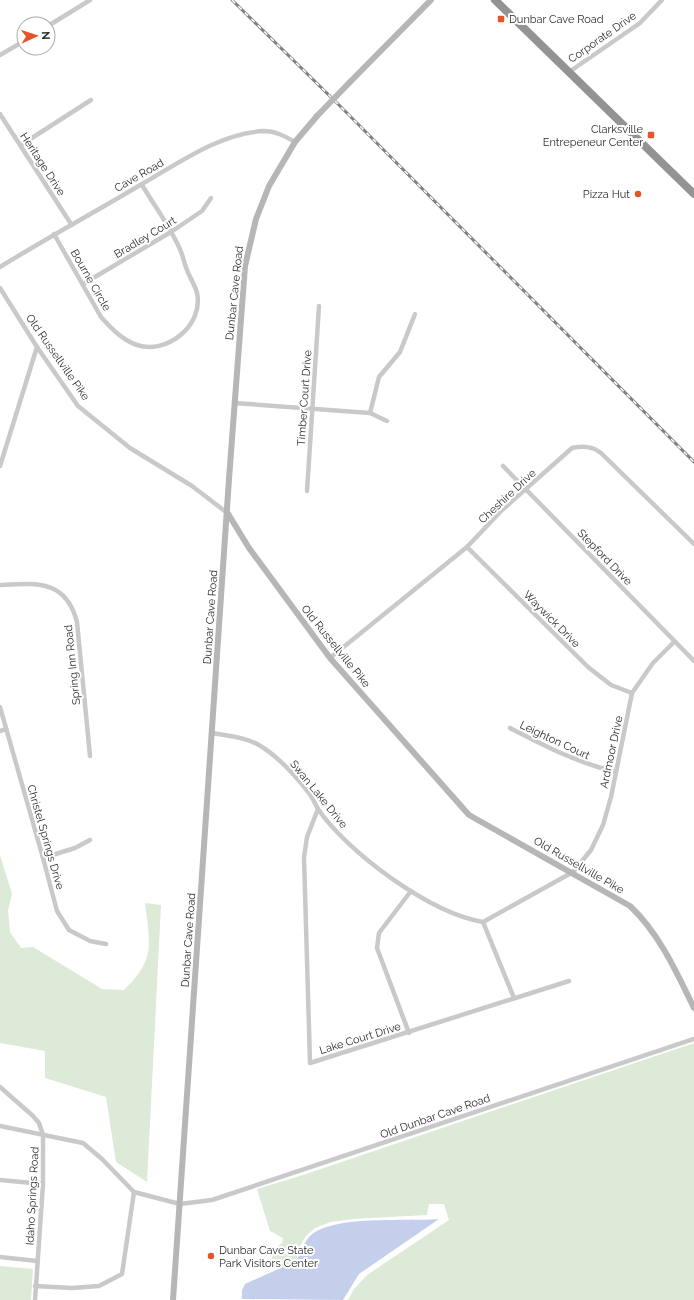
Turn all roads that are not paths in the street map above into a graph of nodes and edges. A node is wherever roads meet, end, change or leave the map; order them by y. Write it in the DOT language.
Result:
graph roads {
  1 [pos="90,0"];
  2 [pos="431,0"];
  3 [pos="495,0"];
  4 [pos="662,0"];
  5 [pos="56,21"];
  6 [pos="16,46"];
  7 [pos="0,55"];
  8 [pos="569,72"];
  9 [pos="90,100"];
  10 [pos="0,114"];
  11 [pos="296,142"];
  12 [pos="21,145"];
  13 [pos="142,184"];
  14 [pos="694,194"];
  15 [pos="211,198"];
  16 [pos="71,224"];
  17 [pos="171,232"];
  18 [pos="54,234"];
  19 [pos="0,267"];
  20 [pos="83,284"];
  21 [pos="0,288"];
  22 [pos="319,306"];
  23 [pos="415,314"];
  24 [pos="37,347"];
  25 [pos="234,403"];
  26 [pos="312,408"];
  27 [pos="370,413"];
  28 [pos="387,420"];
  29 [pos="0,466"];
  30 [pos="503,466"];
  31 [pos="526,489"];
  32 [pos="307,491"];
  33 [pos="226,512"];
  34 [pos="694,544"];
  35 [pos="467,547"];
  36 [pos="0,585"];
  37 [pos="674,642"];
  38 [pos="330,658"];
  39 [pos="694,661"];
  40 [pos="632,692"];
  41 [pos="0,707"];
  42 [pos="510,728"];
  43 [pos="6,729"];
  44 [pos="0,731"];
  45 [pos="212,733"];
  46 [pos="90,756"];
  47 [pos="616,772"];
  48 [pos="318,809"];
  49 [pos="90,840"];
  50 [pos="43,858"];
  51 [pos="573,872"];
  52 [pos="411,891"];
  53 [pos="483,922"];
  54 [pos="106,944"];
  55 [pos="569,981"];
  56 [pos="514,998"];
  57 [pos="694,1008"];
  58 [pos="408,1032"];
  59 [pos="694,1039"];
  60 [pos="0,1087"];
  61 [pos="0,1126"];
  62 [pos="43,1135"];
  63 [pos="0,1180"];
  64 [pos="43,1184"];
  65 [pos="134,1192"];
  66 [pos="180,1204"];
  67 [pos="0,1257"];
  68 [pos="37,1261"];
  69 [pos="35,1286"];
  70 [pos="35,1300"];
  71 [pos="173,1300"];
  1 -- 5 [label="street"];
  2 -- 11 [label="main road, Dunbar Cave Road, bridge"];
  3 -- 8 [label="highway"];
  4 -- 8 [label="street, Corporate Drive"];
  6 -- 7 [label="street"];
  8 -- 14 [label="highway"];
  9 -- 12 [label="street"];
  10 -- 12 [label="street, Heritage Drive"];
  11 -- 13 [label="street, Cave Road"];
  11 -- 25 [label="main road, Dunbar Cave Road"];
  12 -- 16 [label="street, Heritage Drive"];
  13 -- 16 [label="street, Cave Road"];
  13 -- 17 [label="street, Bourne Circle"];
  15 -- 17 [label="street, Bradley Court"];
  16 -- 18 [label="street, Cave Road"];
  17 -- 20 [label="street, Bradley Court"];
  17 -- 20 [label="street, Bourne Circle"];
  18 -- 19 [label="street, Cave Road"];
  18 -- 20 [label="street, Bourne Circle"];
  21 -- 24 [label="street, Old Russellville Pike"];
  22 -- 26 [label="street, Timber Court Drive"];
  23 -- 27 [label="street"];
  24 -- 29 [label="street"];
  24 -- 33 [label="street, Old Russellville Pike"];
  25 -- 26 [label="street"];
  25 -- 33 [label="main road, Dunbar Cave Road"];
  26 -- 27 [label="street"];
  26 -- 32 [label="street, Timber Court Drive"];
  27 -- 28 [label="street"];
  30 -- 31 [label="street, Stepford Drive"];
  31 -- 34 [label="street, Cheshire Drive"];
  31 -- 35 [label="street, Cheshire Drive"];
  31 -- 37 [label="street, Stepford Drive"];
  33 -- 38 [label="main road, Old Russellville Pike"];
  33 -- 45 [label="main road, Dunbar Cave Road"];
  35 -- 38 [label="street, Cheshire Drive"];
  35 -- 40 [label="street, Waywick Drive"];
  36 -- 46 [label="street, Spring Inn Road"];
  37 -- 39 [label="street, Stepford Drive"];
  37 -- 40 [label="street, Ardmoor Drive"];
  38 -- 51 [label="main road, Old Russellville Pike"];
  40 -- 47 [label="street, Ardmoor Drive"];
  41 -- 43 [label="street, Christel Springs Drive"];
  42 -- 47 [label="street, Leighton Court"];
  43 -- 44 [label="street"];
  43 -- 50 [label="street, Christel Springs Drive"];
  45 -- 48 [label="street, Swan Lake Drive"];
  45 -- 66 [label="main road, Dunbar Cave Road"];
  47 -- 51 [label="street, Ardmoor Drive"];
  48 -- 52 [label="street, Swan Lake Drive"];
  48 -- 58 [label="street, Lake Court Drive"];
  49 -- 50 [label="street"];
  50 -- 54 [label="street, Christel Springs Drive"];
  51 -- 53 [label="street"];
  51 -- 57 [label="main road, Old Russellville Pike"];
  52 -- 53 [label="street, Swan Lake Drive"];
  52 -- 58 [label="street"];
  53 -- 56 [label="street"];
  55 -- 56 [label="street, Lake Court Drive"];
  56 -- 58 [label="street, Lake Court Drive"];
  59 -- 66 [label="street, Old Dunbar Cave Road"];
  60 -- 62 [label="street, Idaho Springs Road"];
  61 -- 62 [label="street"];
  62 -- 64 [label="street, Idaho Springs Road"];
  62 -- 65 [label="street"];
  63 -- 64 [label="street"];
  64 -- 68 [label="street, Idaho Springs Road"];
  65 -- 66 [label="street"];
  65 -- 69 [label="street"];
  66 -- 71 [label="main road, Dunbar Cave Road"];
  67 -- 68 [label="street"];
  68 -- 69 [label="street, Idaho Springs Road"];
  69 -- 70 [label="street, Idaho Springs Road"];
}
